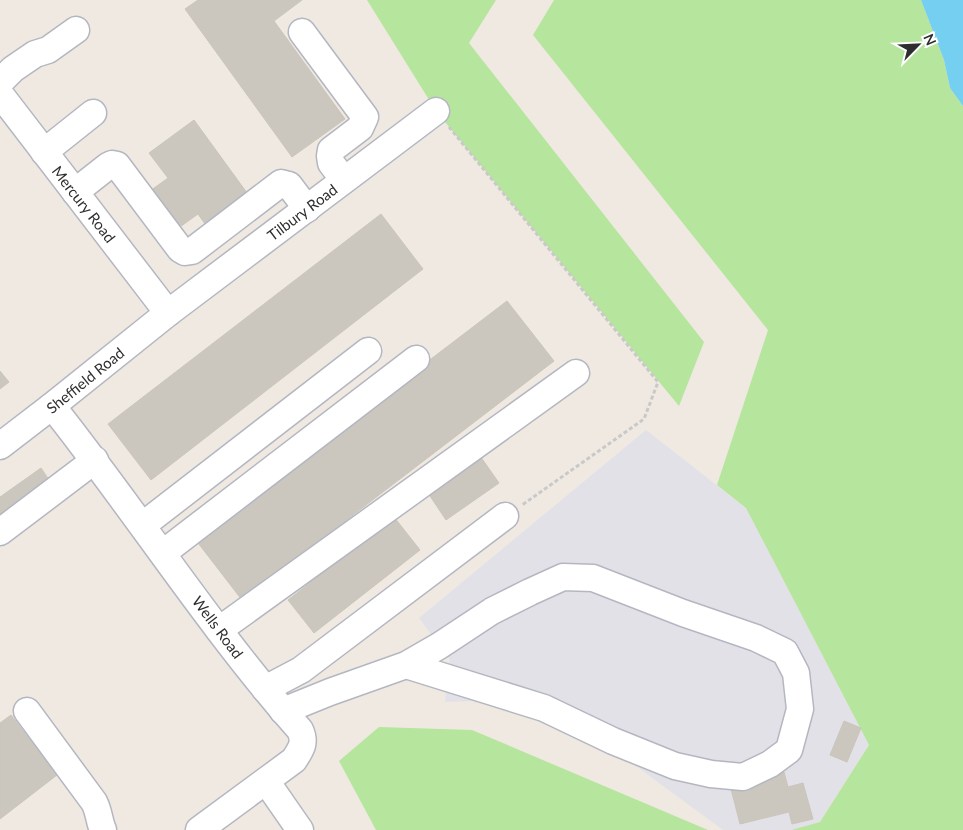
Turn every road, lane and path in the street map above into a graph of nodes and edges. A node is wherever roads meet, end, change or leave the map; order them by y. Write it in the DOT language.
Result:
graph roads {
  1 [pos="76,30"];
  2 [pos="302,32"];
  3 [pos="0,82"];
  4 [pos="0,94"];
  5 [pos="436,111"];
  6 [pos="93,113"];
  7 [pos="44,152"];
  8 [pos="344,180"];
  9 [pos="75,192"];
  10 [pos="306,209"];
  11 [pos="168,313"];
  12 [pos="368,351"];
  13 [pos="416,360"];
  14 [pos="576,373"];
  15 [pos="52,406"];
  16 [pos="0,446"];
  17 [pos="96,460"];
  18 [pos="505,516"];
  19 [pos="142,525"];
  20 [pos="0,532"];
  21 [pos="163,553"];
  22 [pos="219,630"];
  23 [pos="406,665"];
  24 [pos="266,689"];
  25 [pos="27,711"];
  26 [pos="283,711"];
  27 [pos="266,781"];
  28 [pos="103,830"];
  29 [pos="199,830"];
  30 [pos="300,830"];
  1 -- 3 [label="street"];
  2 -- 8 [label="street"];
  4 -- 7 [label="street, Mercury Road"];
  5 -- 8 [label="street, Tilbury Road"];
  5 -- 18 [label="path"];
  6 -- 7 [label="street"];
  7 -- 9 [label="street, Mercury Road"];
  8 -- 10 [label="street, Tilbury Road"];
  9 -- 10 [label="street"];
  9 -- 11 [label="street, Mercury Road"];
  10 -- 11 [label="street, Tilbury Road"];
  11 -- 15 [label="street, Sheffield Road"];
  12 -- 19 [label="street"];
  13 -- 21 [label="street"];
  14 -- 22 [label="street"];
  15 -- 16 [label="street, Sheffield Road"];
  15 -- 17 [label="street, Wells Road"];
  17 -- 19 [label="street, Wells Road"];
  17 -- 20 [label="street"];
  18 -- 24 [label="street"];
  19 -- 21 [label="street, Wells Road"];
  21 -- 22 [label="street, Wells Road"];
  22 -- 24 [label="street, Wells Road"];
  23 -- 23 [label="street"];
  23 -- 26 [label="street"];
  24 -- 26 [label="street, Wells Road"];
  25 -- 28 [label="street"];
  26 -- 27 [label="street, Wells Road"];
  27 -- 29 [label="street"];
  27 -- 30 [label="street"];
}
